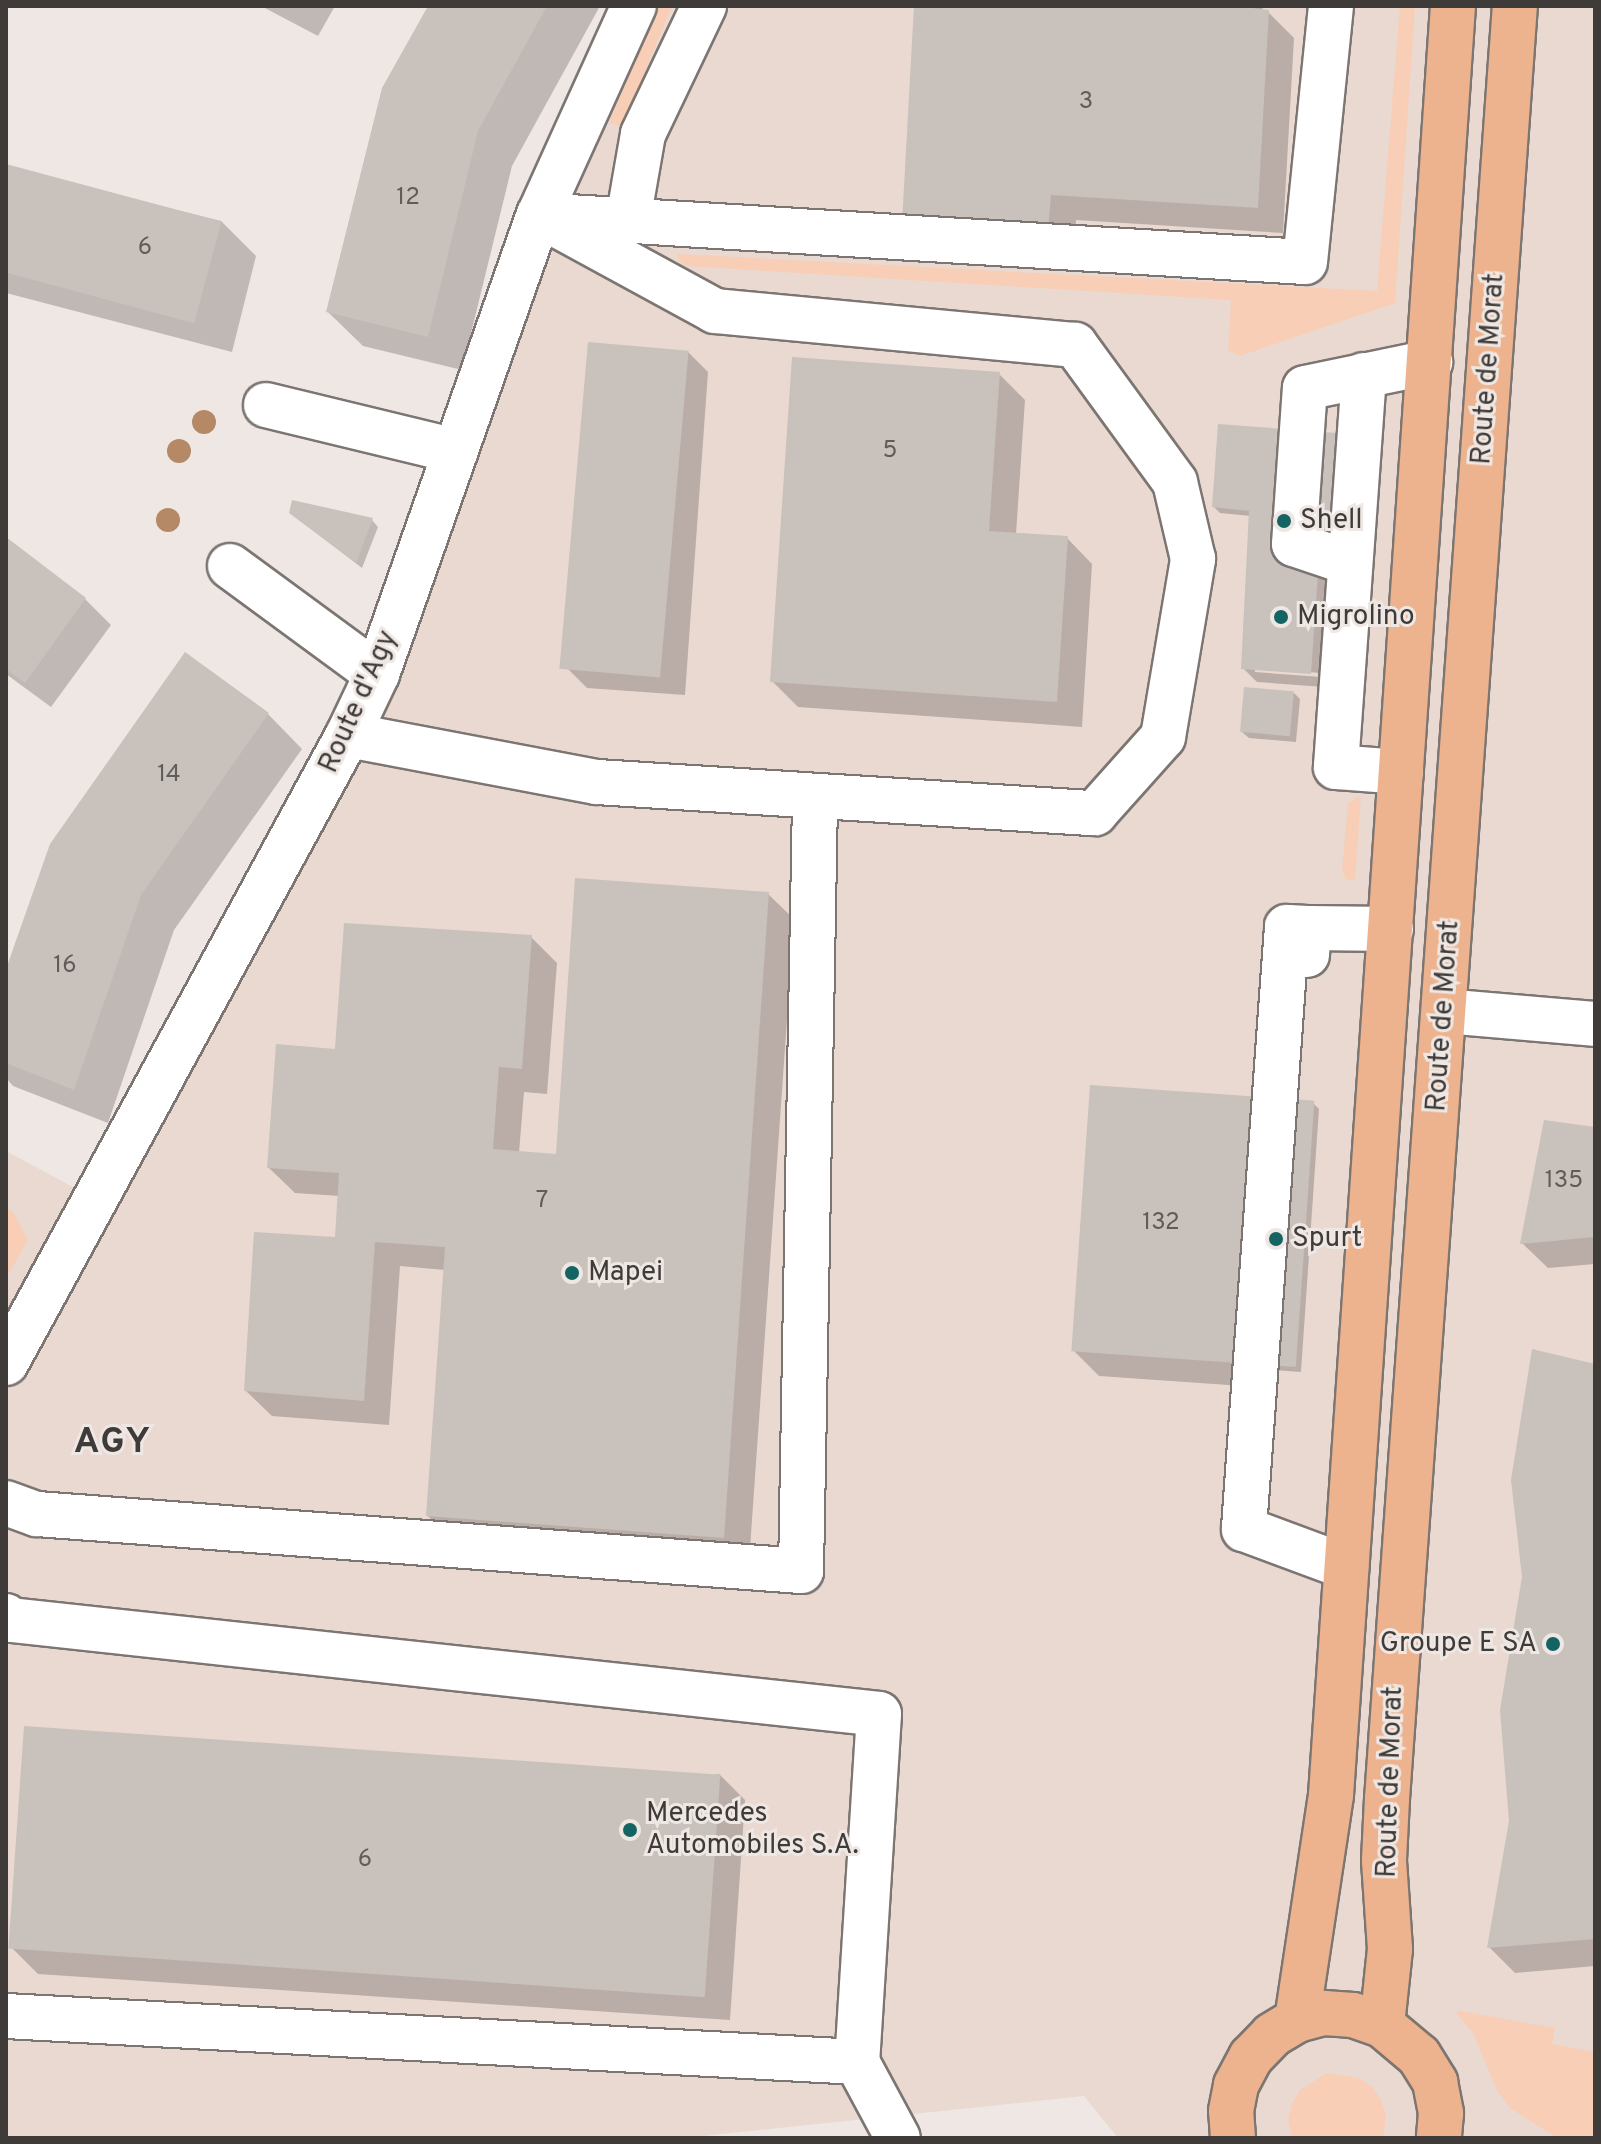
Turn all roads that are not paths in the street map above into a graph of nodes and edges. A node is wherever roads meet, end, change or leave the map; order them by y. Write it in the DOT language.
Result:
graph roads {
  1 [pos="634,6"];
  2 [pos="704,6"];
  3 [pos="1331,6"];
  4 [pos="1453,6"];
  5 [pos="1515,6"];
  6 [pos="539,215"];
  7 [pos="628,220"];
  8 [pos="1430,362"];
  9 [pos="1364,375"];
  10 [pos="266,405"];
  11 [pos="456,451"];
  12 [pos="1350,563"];
  13 [pos="230,566"];
  14 [pos="377,674"];
  15 [pos="348,735"];
  16 [pos="1401,772"];
  17 [pos="815,798"];
  18 [pos="1391,929"];
  19 [pos="1444,1011"];
  20 [pos="1595,1024"];
  21 [pos="6,1363"];
  22 [pos="6,1503"];
  23 [pos="1346,1567"];
  24 [pos="8,1623"];
  25 [pos="6,2016"];
  26 [pos="1297,2020"];
  27 [pos="1382,2025"];
  28 [pos="857,2062"];
  29 [pos="1225,2137"];
  30 [pos="898,2138"];
  31 [pos="1439,2138"];
  1 -- 6 [label="street, Route d'Agy"];
  2 -- 7 [label="street"];
  3 -- 7 [label="street"];
  4 -- 8 [label="main road, Route de Morat"];
  5 -- 19 [label="main road, Route de Morat"];
  6 -- 7 [label="street"];
  6 -- 11 [label="street, Route d'Agy"];
  6 -- 17 [label="street"];
  8 -- 9 [label="street"];
  8 -- 16 [label="main road, Route de Morat"];
  9 -- 12 [label="street"];
  9 -- 12 [label="street"];
  10 -- 11 [label="street"];
  11 -- 14 [label="street, Route d'Agy"];
  12 -- 16 [label="street"];
  13 -- 14 [label="street"];
  14 -- 15 [label="street, Route d'Agy"];
  15 -- 17 [label="street"];
  15 -- 21 [label="street, Route d'Agy"];
  16 -- 18 [label="main road, Route de Morat"];
  17 -- 22 [label="street"];
  18 -- 23 [label="main road, Route de Morat"];
  18 -- 23 [label="street"];
  19 -- 20 [label="street"];
  19 -- 27 [label="main road, Route de Morat"];
  23 -- 26 [label="main road, Route de Morat"];
  24 -- 28 [label="street"];
  25 -- 28 [label="street"];
  26 -- 27 [label="main road"];
  26 -- 29 [label="main road"];
  27 -- 31 [label="main road"];
  28 -- 30 [label="street"];
}
